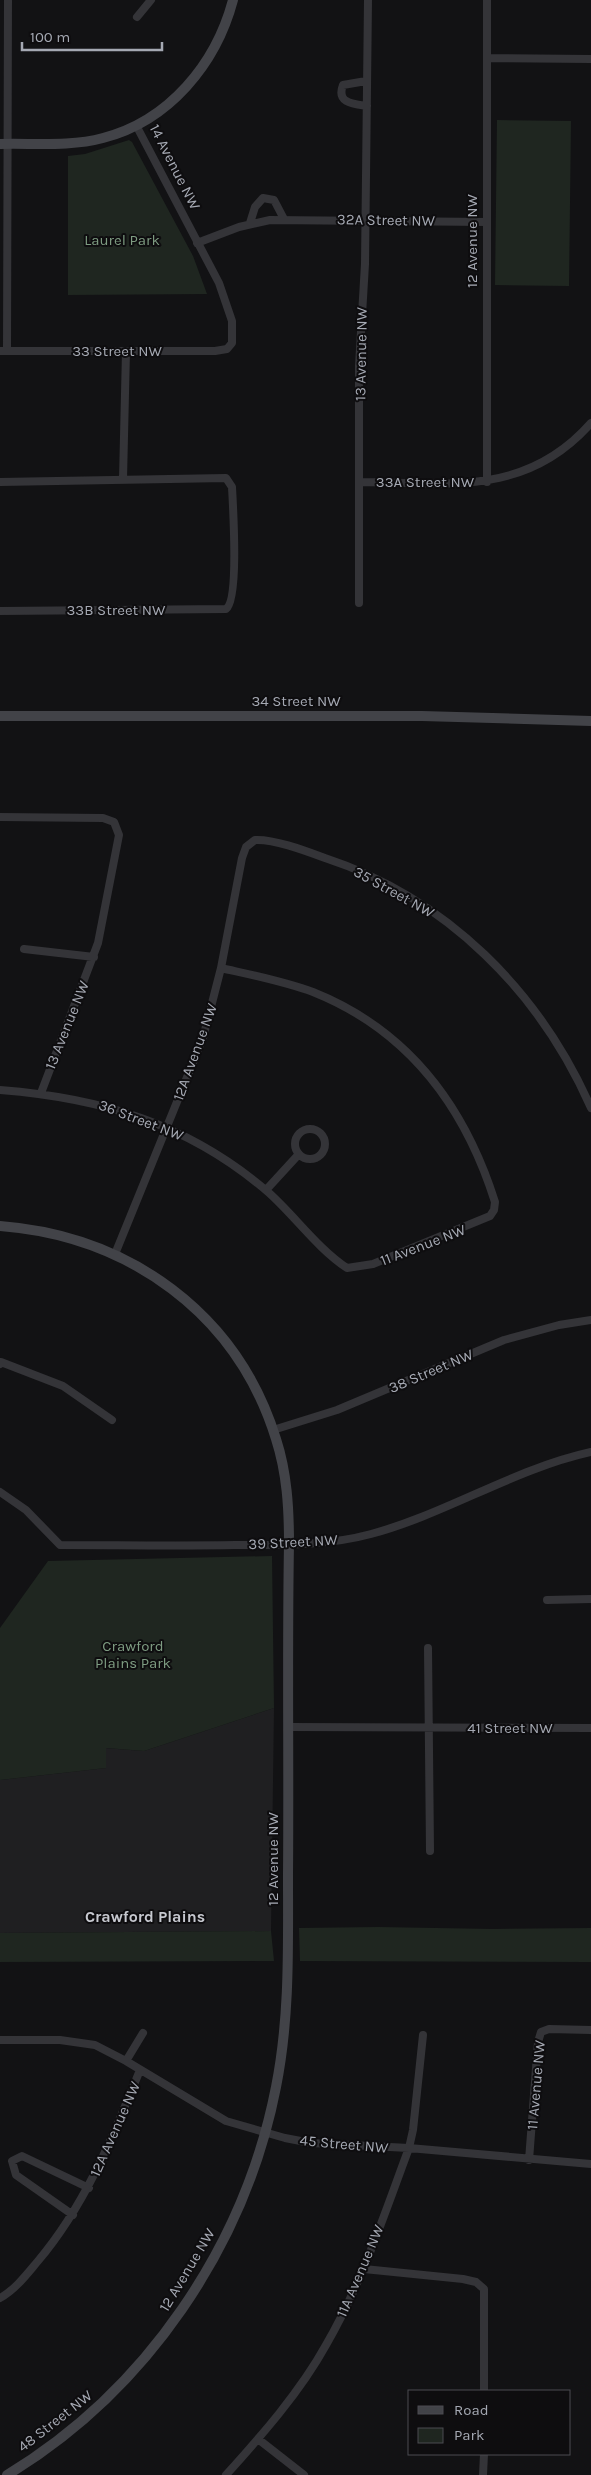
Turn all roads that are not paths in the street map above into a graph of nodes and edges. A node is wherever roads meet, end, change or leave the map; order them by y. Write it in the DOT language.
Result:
graph roads {
  1 [pos="8,0"];
  2 [pos="151,0"];
  3 [pos="232,0"];
  4 [pos="368,0"];
  5 [pos="487,0"];
  6 [pos="137,17"];
  7 [pos="487,58"];
  8 [pos="591,59"];
  9 [pos="366,81"];
  10 [pos="367,106"];
  11 [pos="137,127"];
  12 [pos="4,144"];
  13 [pos="284,219"];
  14 [pos="366,220"];
  15 [pos="487,222"];
  16 [pos="250,223"];
  17 [pos="197,244"];
  18 [pos="232,343"];
  19 [pos="4,351"];
  20 [pos="126,351"];
  21 [pos="591,423"];
  22 [pos="123,479"];
  23 [pos="0,482"];
  24 [pos="360,482"];
  25 [pos="487,482"];
  26 [pos="359,603"];
  27 [pos="0,611"];
  28 [pos="0,716"];
  29 [pos="591,721"];
  30 [pos="0,817"];
  31 [pos="250,843"];
  32 [pos="24,948"];
  33 [pos="94,957"];
  34 [pos="221,968"];
  35 [pos="0,1090"];
  36 [pos="40,1093"];
  37 [pos="591,1108"];
  38 [pos="167,1128"];
  39 [pos="300,1154"];
  40 [pos="266,1190"];
  41 [pos="0,1226"];
  42 [pos="116,1254"];
  43 [pos="347,1268"];
  44 [pos="591,1320"];
  45 [pos="0,1364"];
  46 [pos="112,1420"];
  47 [pos="273,1430"];
  48 [pos="591,1452"];
  49 [pos="0,1492"];
  50 [pos="289,1544"];
  51 [pos="591,1599"];
  52 [pos="547,1600"];
  53 [pos="428,1648"];
  54 [pos="289,1727"];
  55 [pos="428,1728"];
  56 [pos="591,1728"];
  57 [pos="430,1850"];
  58 [pos="591,2030"];
  59 [pos="143,2033"];
  60 [pos="423,2035"];
  61 [pos="0,2040"];
  62 [pos="126,2061"];
  63 [pos="140,2070"];
  64 [pos="264,2133"];
  65 [pos="409,2148"];
  66 [pos="529,2160"];
  67 [pos="591,2164"];
  68 [pos="89,2188"];
  69 [pos="73,2215"];
  70 [pos="364,2269"];
  71 [pos="0,2298"];
  72 [pos="118,2387"];
  73 [pos="484,2390"];
  74 [pos="258,2439"];
  75 [pos="484,2455"];
  76 [pos="6,2475"];
  77 [pos="226,2475"];
  78 [pos="304,2475"];
  79 [pos="484,2475"];
  1 -- 12 [label="street"];
  2 -- 6 [label="street"];
  3 -- 11 [label="street, 14 Avenue NW"];
  4 -- 9 [label="street, 13 Avenue NW"];
  5 -- 7 [label="street, 12 Avenue NW"];
  7 -- 8 [label="street"];
  7 -- 15 [label="street, 12 Avenue NW"];
  9 -- 10 [label="street, 13 Avenue NW"];
  9 -- 10 [label="street"];
  10 -- 14 [label="street, 13 Avenue NW"];
  11 -- 12 [label="street"];
  11 -- 17 [label="street, 14 Avenue NW"];
  12 -- 19 [label="street"];
  13 -- 14 [label="street, 32A Street NW"];
  13 -- 16 [label="street, 32A Street NW"];
  13 -- 16 [label="street"];
  14 -- 15 [label="street, 32A Street NW"];
  14 -- 24 [label="street, 13 Avenue NW"];
  15 -- 25 [label="street, 12 Avenue NW"];
  16 -- 17 [label="street, 32A Street NW"];
  17 -- 18 [label="street, 14 Avenue NW"];
  18 -- 20 [label="street, 33 Street NW"];
  19 -- 20 [label="street, 33 Street NW"];
  20 -- 22 [label="street"];
  21 -- 25 [label="street, 33A Street NW"];
  22 -- 23 [label="street"];
  22 -- 27 [label="street, 33B Street NW"];
  24 -- 25 [label="street, 33A Street NW"];
  24 -- 26 [label="street, 13 Avenue NW"];
  28 -- 29 [label="street, 34 Street NW"];
  30 -- 33 [label="street, 13 Avenue NW"];
  31 -- 34 [label="street, 12A Avenue NW"];
  31 -- 37 [label="street, 35 Street NW"];
  32 -- 33 [label="street"];
  33 -- 36 [label="street, 13 Avenue NW"];
  34 -- 38 [label="street, 12A Avenue NW"];
  34 -- 43 [label="street, 11 Avenue NW"];
  35 -- 36 [label="street, 36 Street NW"];
  36 -- 38 [label="street, 36 Street NW"];
  38 -- 40 [label="street, 36 Street NW"];
  38 -- 42 [label="street, 12A Avenue NW"];
  39 -- 40 [label="street"];
  40 -- 43 [label="street, 36 Street NW"];
  41 -- 42 [label="street, 12 Avenue NW"];
  42 -- 47 [label="street, 12 Avenue NW"];
  44 -- 47 [label="street, 38 Street NW"];
  45 -- 46 [label="street"];
  47 -- 50 [label="street, 12 Avenue NW"];
  48 -- 50 [label="street, 39 Street NW"];
  49 -- 50 [label="street, 39 Street NW"];
  50 -- 54 [label="street, 12 Avenue NW"];
  51 -- 52 [label="street"];
  53 -- 55 [label="street"];
  54 -- 55 [label="street, 41 Street NW"];
  54 -- 64 [label="street, 12 Avenue NW"];
  55 -- 56 [label="street, 41 Street NW"];
  55 -- 57 [label="street"];
  58 -- 66 [label="street, 11 Avenue NW"];
  59 -- 62 [label="street, 12A Avenue NW"];
  60 -- 65 [label="street, 11A Avenue NW"];
  61 -- 62 [label="street, 45 Street NW"];
  62 -- 63 [label="street, 45 Street NW"];
  63 -- 64 [label="street, 45 Street NW"];
  63 -- 68 [label="street, 12A Avenue NW"];
  64 -- 65 [label="street, 45 Street NW"];
  64 -- 72 [label="street, 12 Avenue NW"];
  65 -- 66 [label="street, 45 Street NW"];
  65 -- 70 [label="street, 11A Avenue NW"];
  66 -- 67 [label="street, 45 Street NW"];
  68 -- 69 [label="street, 12A Avenue NW"];
  68 -- 69 [label="street, 12A Avenue NW"];
  69 -- 71 [label="street, 12A Avenue NW"];
  70 -- 73 [label="street"];
  70 -- 74 [label="street, 11A Avenue NW"];
  72 -- 76 [label="street, 48 Street NW"];
  74 -- 77 [label="street, 11A Avenue NW"];
  74 -- 78 [label="street"];
  75 -- 79 [label="street"];
}
